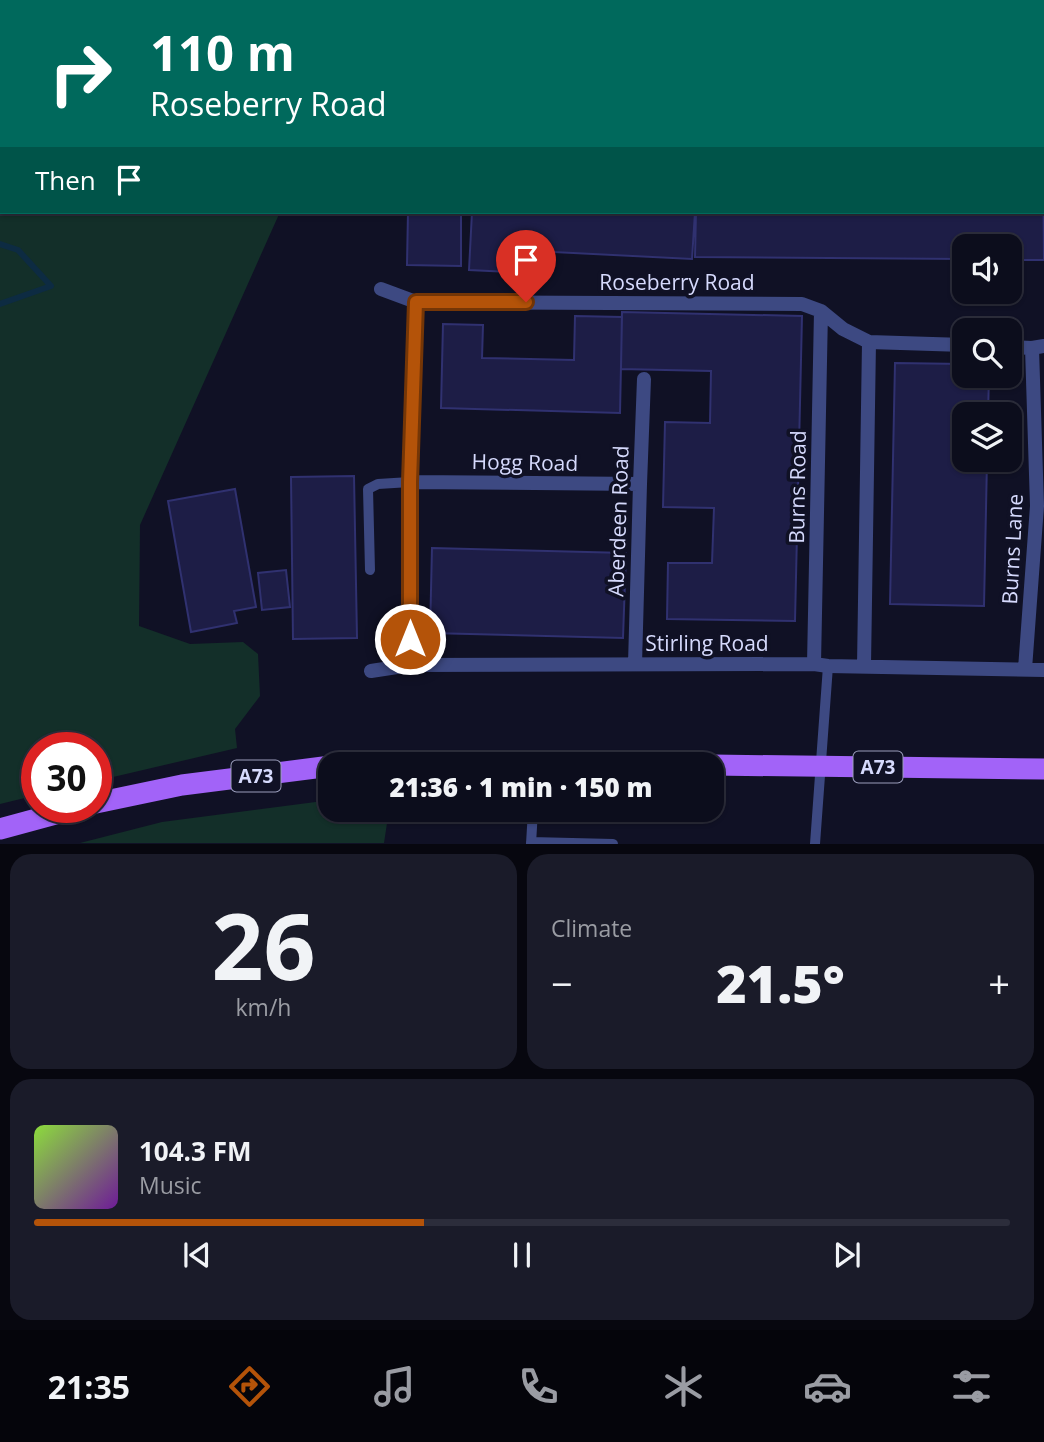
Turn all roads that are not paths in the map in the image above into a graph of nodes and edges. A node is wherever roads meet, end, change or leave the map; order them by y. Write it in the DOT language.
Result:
graph roads {
  1 [pos="381,289"];
  2 [pos="416,302"];
  3 [pos="821,311"];
  4 [pos="869,342"];
  5 [pos="952,345"];
  6 [pos="1038,347"];
  7 [pos="644,379"];
  8 [pos="410,482"];
  9 [pos="640,484"];
  10 [pos="1040,505"];
  11 [pos="370,570"];
  12 [pos="635,664"];
  13 [pos="410,665"];
  14 [pos="821,665"];
  15 [pos="864,666"];
  16 [pos="1025,669"];
  17 [pos="1044,670"];
  18 [pos="371,671"];
  19 [pos="724,765"];
  20 [pos="820,766"];
  21 [pos="318,768"];
  22 [pos="1044,769"];
  23 [pos="112,800"];
  24 [pos="532,822"];
  25 [pos="22,823"];
  26 [pos="0,829"];
  27 [pos="531,843"];
  28 [pos="613,844"];
  29 [pos="815,844"];
  1 -- 2 [label="street, Roseberry Road"];
  2 -- 3 [label="street, Roseberry Road"];
  2 -- 8 [label="street"];
  3 -- 4 [label="street, Roseberry Road"];
  3 -- 14 [label="street, Burns Road"];
  4 -- 5 [label="street, Roseberry Road"];
  4 -- 15 [label="street"];
  6 -- 10 [label="street, Burns Lane"];
  7 -- 9 [label="street, Aberdeen Road"];
  8 -- 9 [label="street, Hogg Road"];
  8 -- 11 [label="lane"];
  8 -- 13 [label="street"];
  9 -- 12 [label="street, Aberdeen Road"];
  10 -- 16 [label="street, Burns Lane"];
  12 -- 13 [label="street, Stirling Road"];
  12 -- 14 [label="street, Stirling Road"];
  13 -- 18 [label="street, Stirling Road"];
  14 -- 15 [label="street, Stirling Road"];
  14 -- 20 [label="lane"];
  15 -- 16 [label="street, Stirling Road"];
  16 -- 17 [label="street, Stirling Road"];
  19 -- 20 [label="main road, A73"];
  20 -- 22 [label="main road, A73"];
  20 -- 29 [label="lane"];
  21 -- 23 [label="main road, A73"];
  24 -- 27 [label="lane"];
  25 -- 26 [label="main road"];
  27 -- 28 [label="lane"];
}
